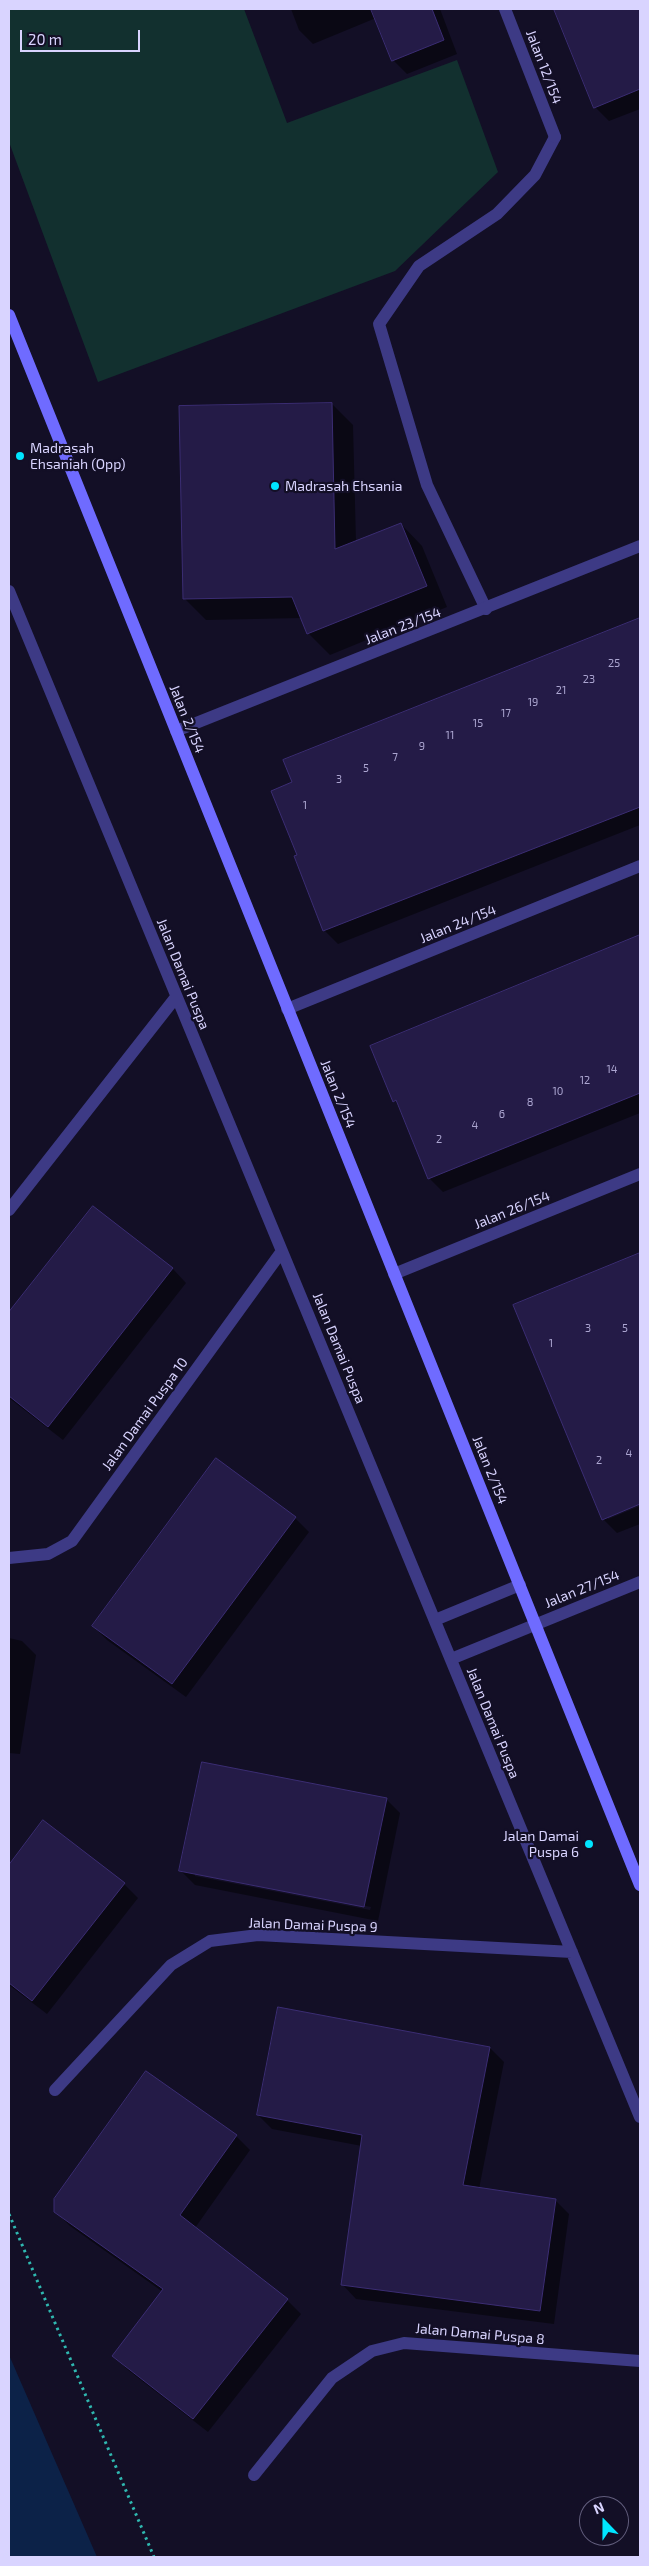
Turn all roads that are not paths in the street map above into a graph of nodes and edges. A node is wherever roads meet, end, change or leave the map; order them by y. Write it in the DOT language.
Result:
graph roads {
  1 [pos="505,9"];
  2 [pos="9,315"];
  3 [pos="640,546"];
  4 [pos="9,591"];
  5 [pos="486,609"];
  6 [pos="176,731"];
  7 [pos="640,866"];
  8 [pos="176,997"];
  9 [pos="287,1009"];
  10 [pos="640,1174"];
  11 [pos="9,1210"];
  12 [pos="282,1251"];
  13 [pos="394,1274"];
  14 [pos="9,1558"];
  15 [pos="640,1582"];
  16 [pos="520,1585"];
  17 [pos="435,1620"];
  18 [pos="535,1624"];
  19 [pos="451,1659"];
  20 [pos="640,1885"];
  21 [pos="572,1952"];
  22 [pos="55,2090"];
  23 [pos="640,2117"];
  24 [pos="640,2361"];
  25 [pos="254,2475"];
  1 -- 5 [label="street, Jalan 12/154"];
  2 -- 6 [label="street, Jalan 2/154"];
  3 -- 5 [label="street, Jalan 23/154"];
  4 -- 8 [label="street, Jalan Damai Puspa"];
  5 -- 6 [label="street, Jalan 23/154"];
  6 -- 9 [label="street, Jalan 2/154"];
  7 -- 9 [label="street, Jalan 24/154"];
  8 -- 11 [label="street"];
  8 -- 12 [label="street, Jalan Damai Puspa"];
  9 -- 13 [label="street, Jalan 2/154"];
  10 -- 13 [label="street, Jalan 26/154"];
  12 -- 14 [label="street, Jalan Damai Puspa 10"];
  12 -- 17 [label="street, Jalan Damai Puspa"];
  13 -- 16 [label="street, Jalan 2/154"];
  15 -- 18 [label="street, Jalan 27/154"];
  16 -- 17 [label="street"];
  16 -- 18 [label="street, Jalan 2/154"];
  17 -- 19 [label="street, Jalan Damai Puspa"];
  18 -- 19 [label="street, Jalan 27/154"];
  18 -- 20 [label="street, Jalan 2/154"];
  19 -- 21 [label="street, Jalan Damai Puspa"];
  21 -- 22 [label="street, Jalan Damai Puspa 9"];
  21 -- 23 [label="street, Jalan Damai Puspa"];
  24 -- 25 [label="street, Jalan Damai Puspa 8"];
}
